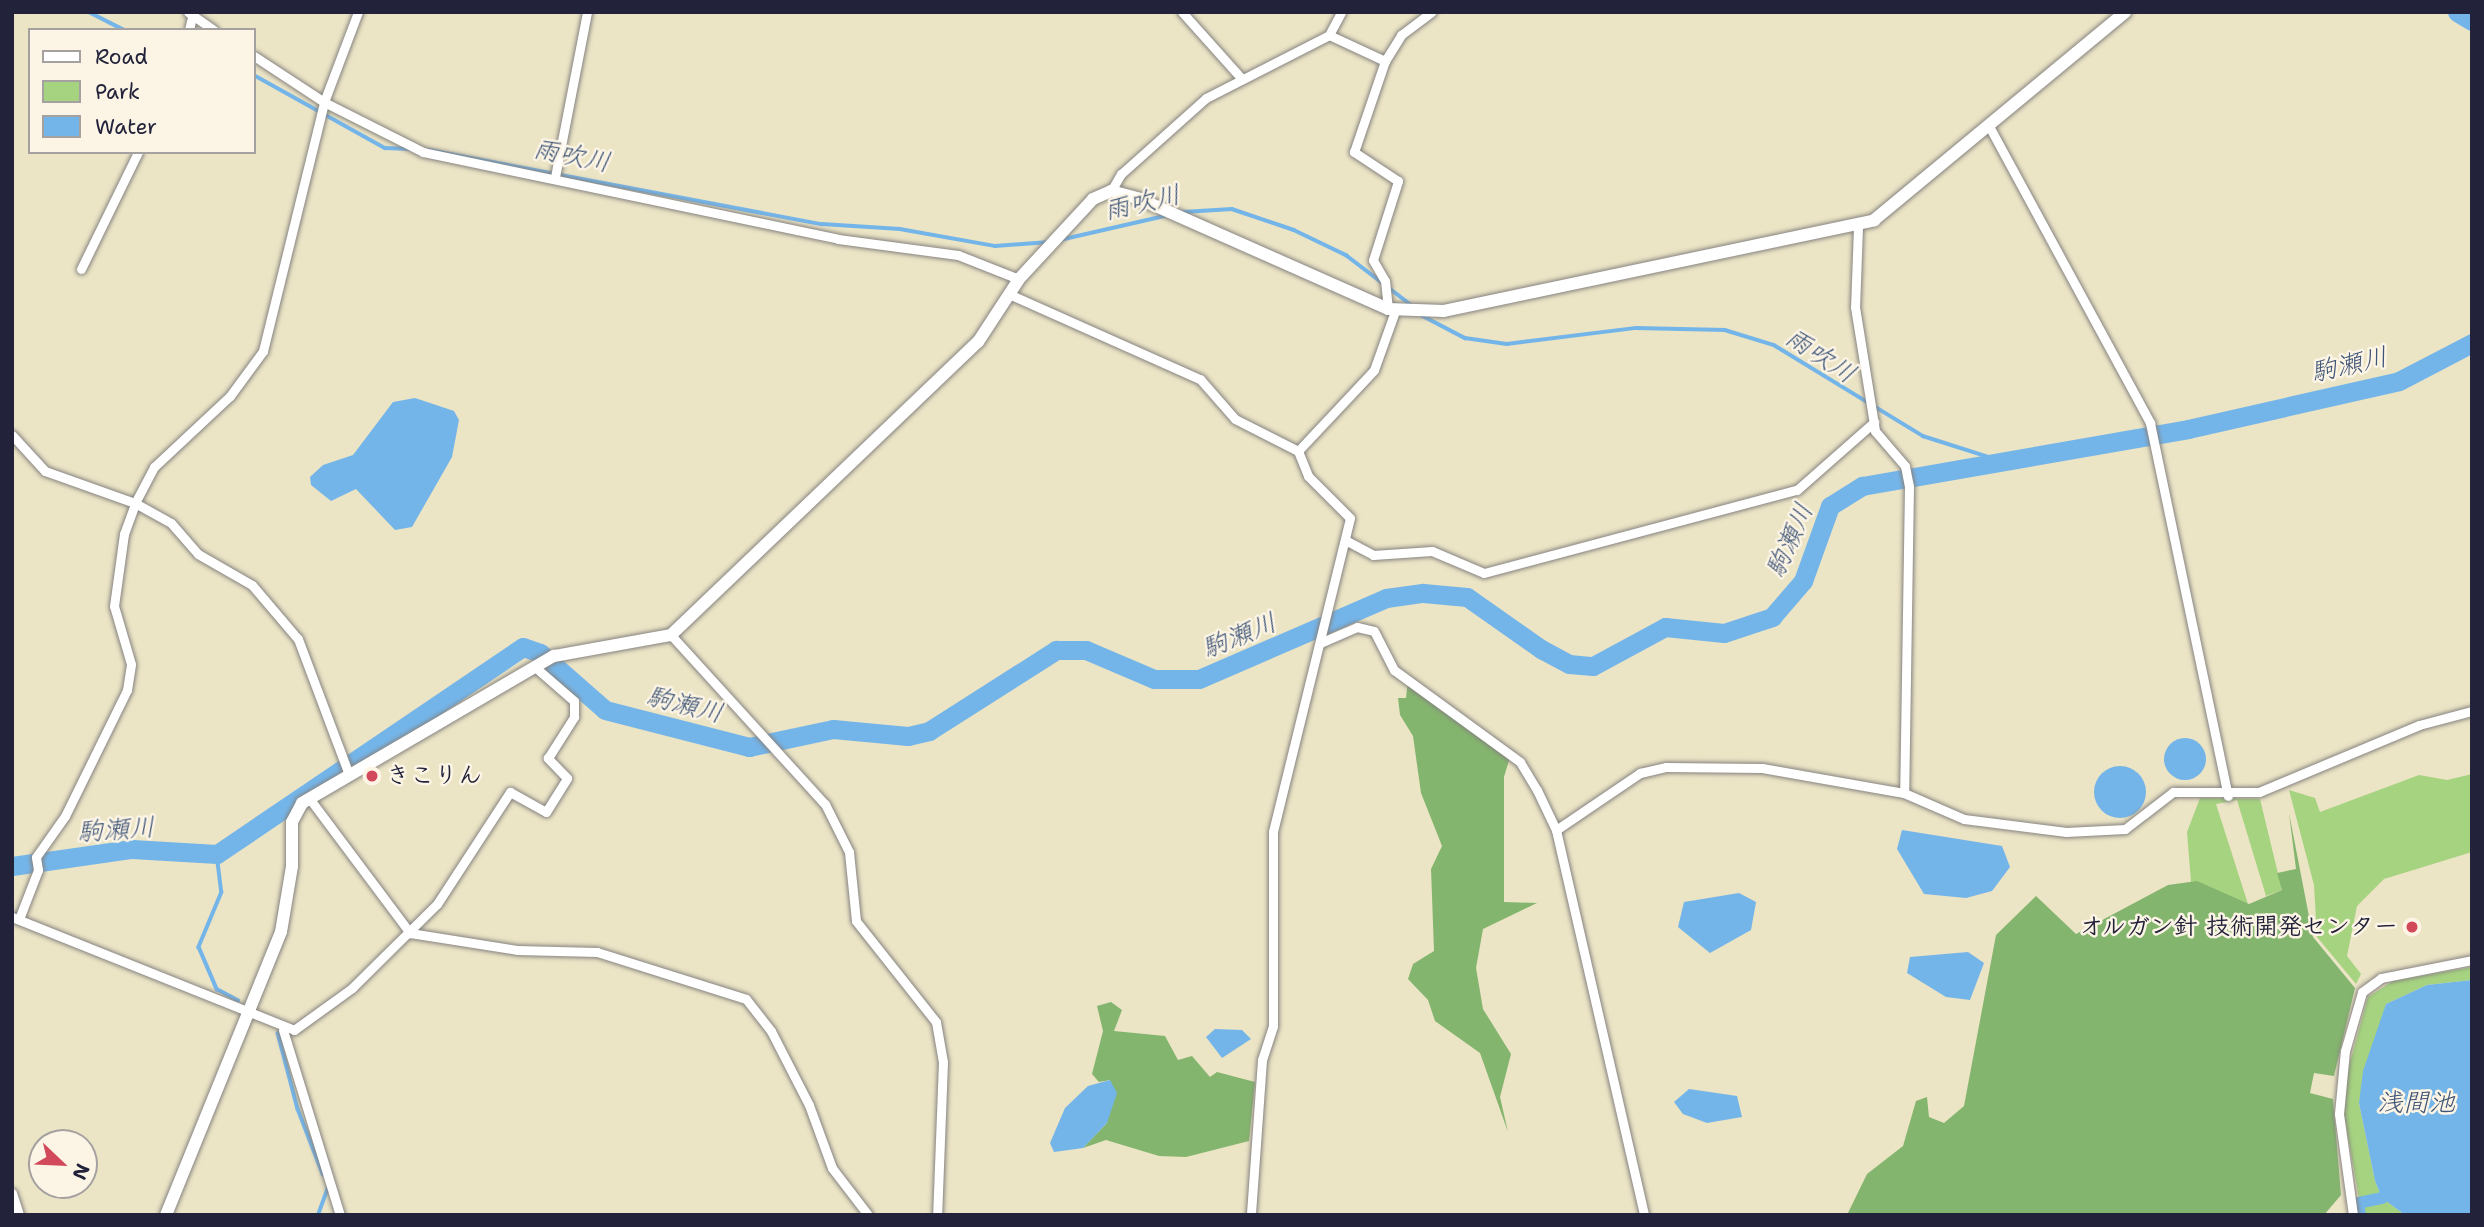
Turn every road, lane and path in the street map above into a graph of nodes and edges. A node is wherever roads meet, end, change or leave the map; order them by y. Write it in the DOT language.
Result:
graph roads {
  1 [pos="358,12"];
  2 [pos="587,12"];
  3 [pos="1182,12"];
  4 [pos="1341,12"];
  5 [pos="1431,12"];
  6 [pos="2125,12"];
  7 [pos="190,13"];
  8 [pos="211,28"];
  9 [pos="1329,35"];
  10 [pos="256,57"];
  11 [pos="1385,61"];
  12 [pos="1242,79"];
  13 [pos="324,102"];
  14 [pos="1989,126"];
  15 [pos="137,154"];
  16 [pos="555,177"];
  17 [pos="1111,191"];
  18 [pos="1858,227"];
  19 [pos="81,269"];
  20 [pos="1019,279"];
  21 [pos="1011,295"];
  22 [pos="1394,307"];
  23 [pos="1874,415"];
  24 [pos="12,435"];
  25 [pos="1298,451"];
  26 [pos="135,503"];
  27 [pos="1348,541"];
  28 [pos="671,635"];
  29 [pos="1321,640"];
  30 [pos="538,666"];
  31 [pos="2472,711"];
  32 [pos="348,772"];
  33 [pos="1904,793"];
  34 [pos="2228,796"];
  35 [pos="309,798"];
  36 [pos="1556,830"];
  37 [pos="16,918"];
  38 [pos="410,933"];
  39 [pos="2472,960"];
  40 [pos="248,1010"];
  41 [pos="283,1030"];
  42 [pos="12,1193"];
  43 [pos="19,1215"];
  44 [pos="166,1215"];
  45 [pos="340,1215"];
  46 [pos="868,1215"];
  47 [pos="937,1215"];
  48 [pos="1251,1215"];
  49 [pos="1644,1215"];
  50 [pos="2353,1215"];
  1 -- 13 [label="street"];
  2 -- 16 [label="street"];
  3 -- 12 [label="street"];
  4 -- 9 [label="street"];
  5 -- 11 [label="street"];
  6 -- 14 [label="street"];
  7 -- 8 [label="street"];
  9 -- 11 [label="street"];
  9 -- 12 [label="street"];
  10 -- 13 [label="street"];
  11 -- 22 [label="street"];
  12 -- 17 [label="street"];
  13 -- 16 [label="street"];
  13 -- 26 [label="street"];
  14 -- 18 [label="street"];
  14 -- 34 [label="street"];
  15 -- 19 [label="street"];
  16 -- 20 [label="street"];
  17 -- 20 [label="street"];
  17 -- 22 [label="street"];
  18 -- 22 [label="street"];
  18 -- 23 [label="street"];
  20 -- 21 [label="street"];
  21 -- 25 [label="street"];
  21 -- 28 [label="street"];
  22 -- 25 [label="street"];
  23 -- 27 [label="street"];
  23 -- 33 [label="street"];
  24 -- 26 [label="street"];
  25 -- 27 [label="street"];
  26 -- 32 [label="street"];
  26 -- 37 [label="street"];
  27 -- 29 [label="street"];
  28 -- 30 [label="street"];
  28 -- 47 [label="street"];
  29 -- 36 [label="street"];
  29 -- 48 [label="street"];
  30 -- 32 [label="street"];
  30 -- 38 [label="street"];
  31 -- 34 [label="street"];
  32 -- 35 [label="street"];
  33 -- 34 [label="street"];
  33 -- 36 [label="street"];
  35 -- 38 [label="street"];
  35 -- 40 [label="street"];
  36 -- 49 [label="street"];
  37 -- 40 [label="street"];
  38 -- 41 [label="street"];
  38 -- 46 [label="street"];
  39 -- 50 [label="street"];
  40 -- 41 [label="street"];
  40 -- 44 [label="street"];
  41 -- 45 [label="street"];
  42 -- 43 [label="street"];
}
